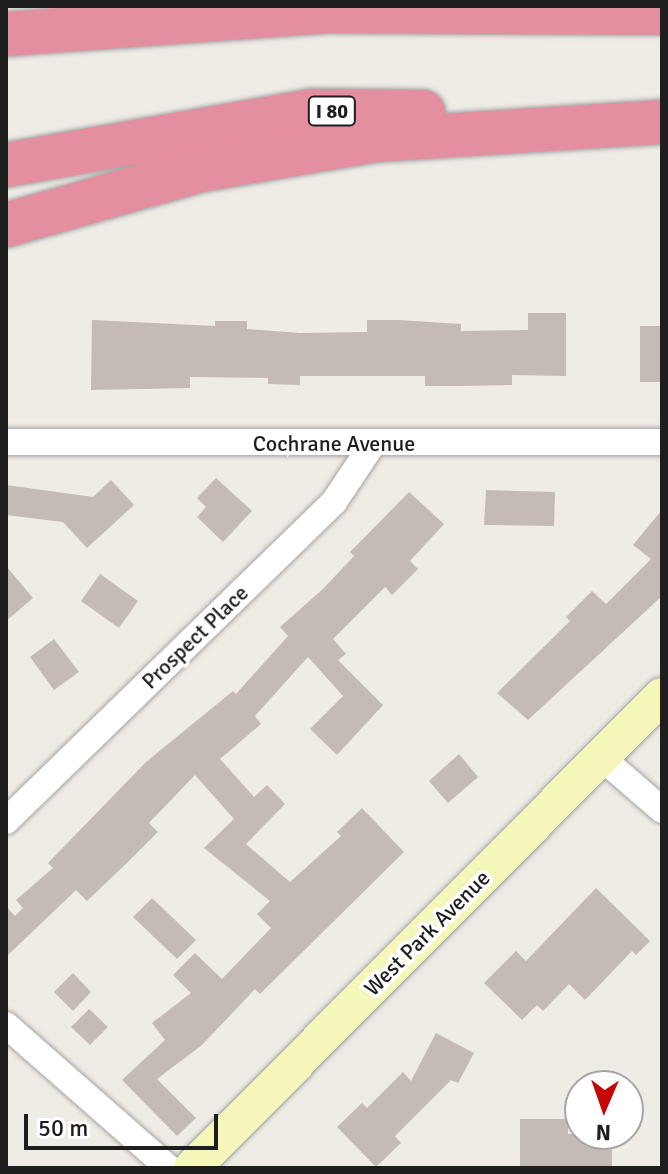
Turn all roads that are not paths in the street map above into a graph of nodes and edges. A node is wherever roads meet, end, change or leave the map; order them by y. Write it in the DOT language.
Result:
graph roads {
  1 [pos="662,13"];
  2 [pos="111,29"];
  3 [pos="6,34"];
  4 [pos="6,59"];
  5 [pos="662,113"];
  6 [pos="662,122"];
  7 [pos="6,165"];
  8 [pos="6,225"];
  9 [pos="6,442"];
  10 [pos="662,442"];
  11 [pos="372,445"];
  12 [pos="662,696"];
  13 [pos="602,758"];
  14 [pos="662,810"];
  15 [pos="6,821"];
  16 [pos="6,1025"];
  17 [pos="169,1168"];
  18 [pos="192,1168"];
  1 -- 2 [label="highway"];
  2 -- 3 [label="highway"];
  2 -- 4 [label="highway"];
  5 -- 7 [label="highway, I 80"];
  6 -- 8 [label="highway"];
  9 -- 11 [label="street, Cochrane Avenue"];
  10 -- 11 [label="street, Cochrane Avenue"];
  11 -- 15 [label="street, Prospect Place"];
  12 -- 13 [label="street, West Park Avenue"];
  13 -- 14 [label="street"];
  13 -- 18 [label="street, West Park Avenue"];
  16 -- 17 [label="street"];
}
